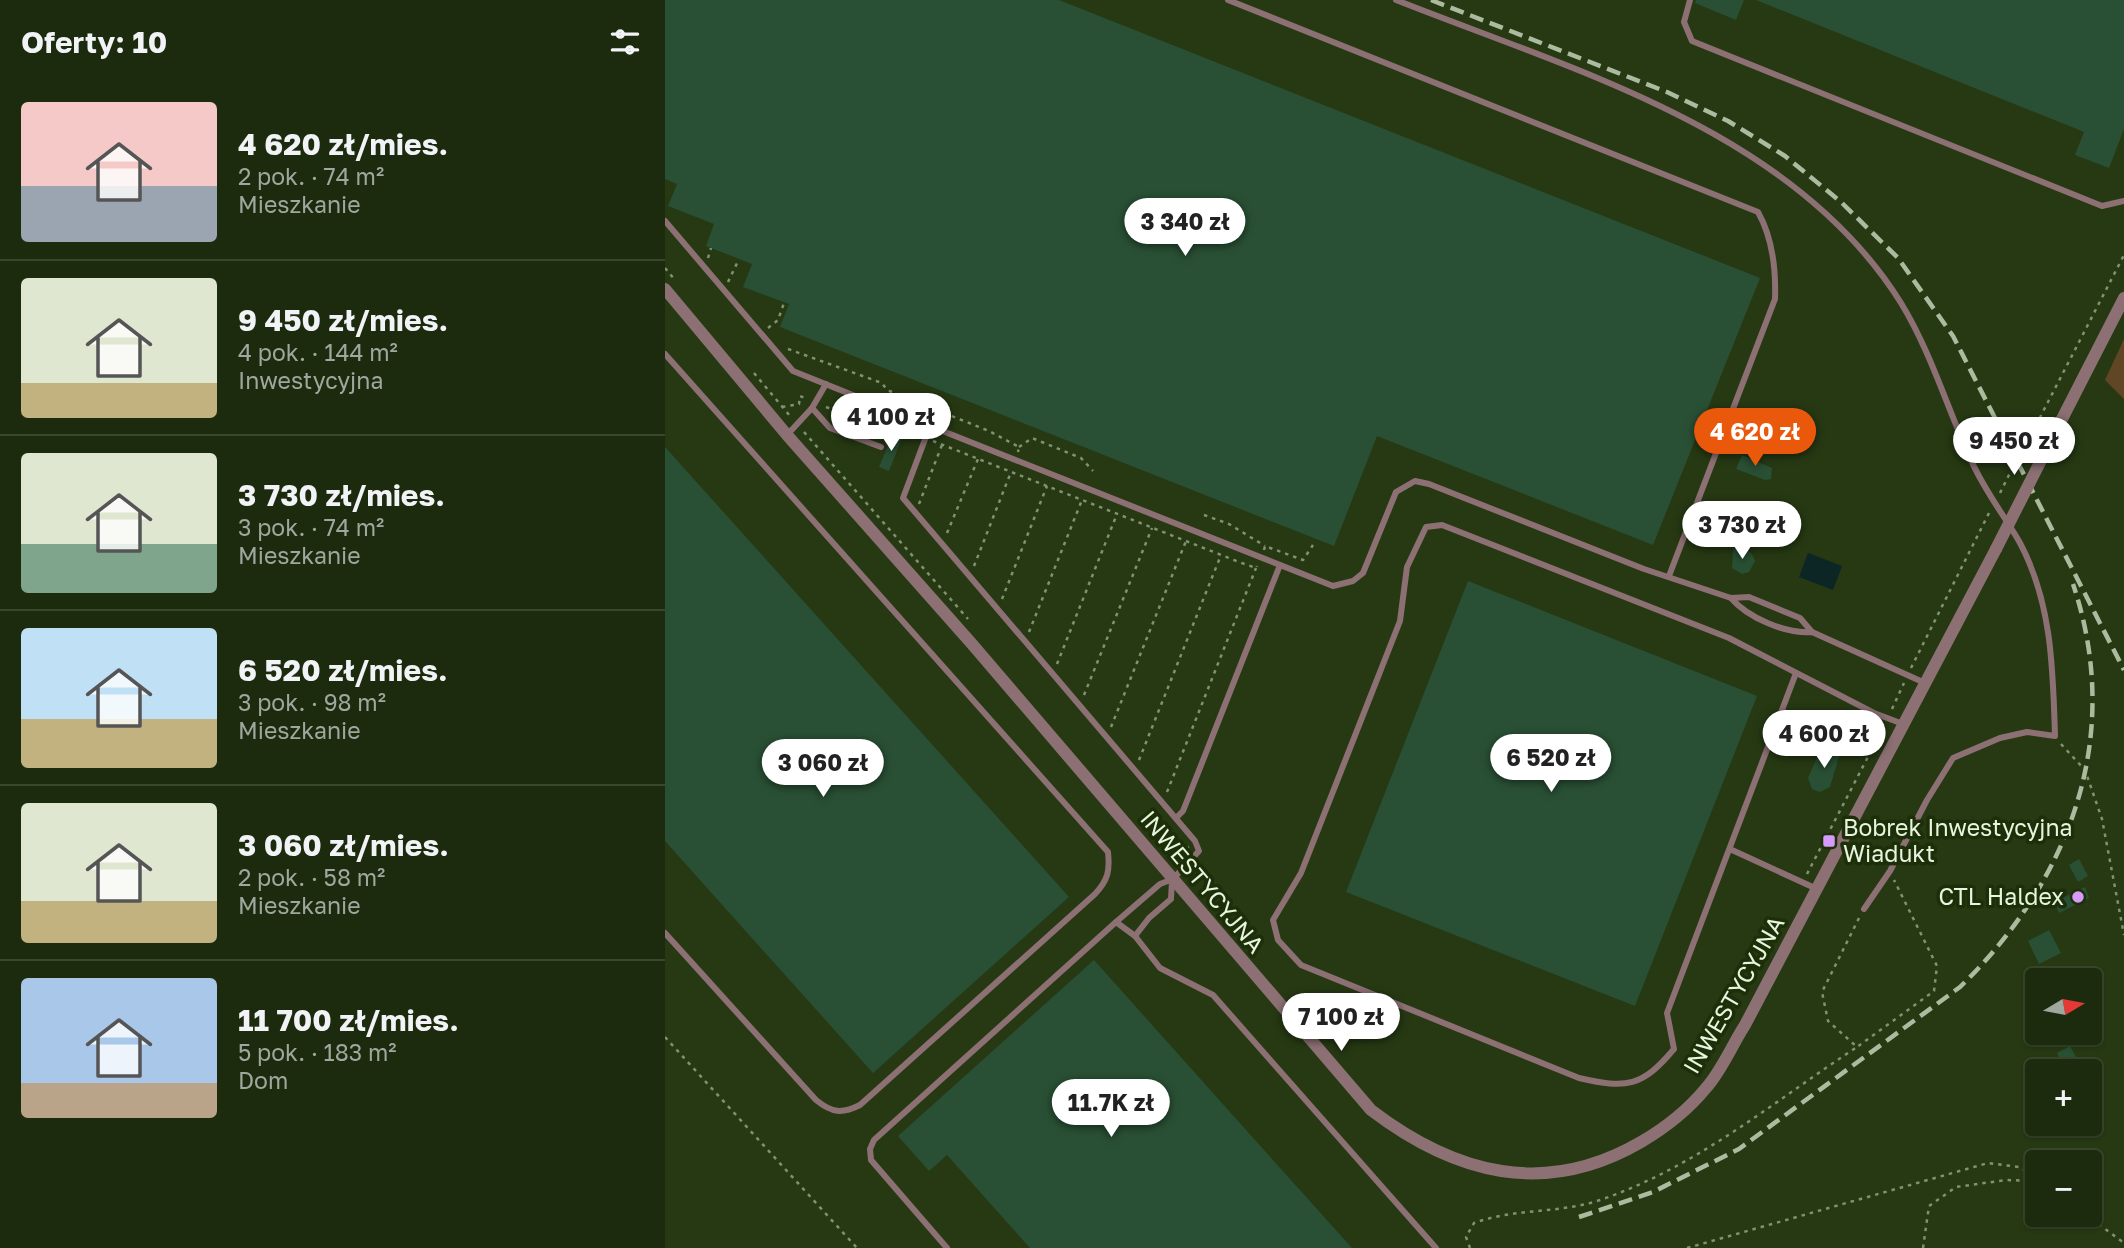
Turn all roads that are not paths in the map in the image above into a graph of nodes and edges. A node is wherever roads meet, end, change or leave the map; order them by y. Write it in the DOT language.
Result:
graph roads {
  1 [pos="1228,0"];
  2 [pos="1396,0"];
  3 [pos="1690,0"];
  4 [pos="2124,201"];
  5 [pos="665,221"];
  6 [pos="665,289"];
  7 [pos="2124,298"];
  8 [pos="665,354"];
  9 [pos="826,384"];
  10 [pos="812,408"];
  11 [pos="930,426"];
  12 [pos="787,435"];
  13 [pos="881,447"];
  14 [pos="1280,565"];
  15 [pos="1669,576"];
  16 [pos="1731,598"];
  17 [pos="1812,632"];
  18 [pos="1796,673"];
  19 [pos="1926,683"];
  20 [pos="1903,724"];
  21 [pos="1176,818"];
  22 [pos="1732,850"];
  23 [pos="1173,879"];
  24 [pos="1817,888"];
  25 [pos="1864,909"];
  26 [pos="1116,922"];
  27 [pos="665,933"];
  28 [pos="1135,936"];
  29 [pos="947,1248"];
  30 [pos="1436,1248"];
  1 -- 15 [label="lane"];
  2 -- 25 [label="lane"];
  3 -- 4 [label="lane"];
  5 -- 9 [label="lane"];
  6 -- 12 [label="street, INWESTYCYJNA"];
  7 -- 19 [label="street, INWESTYCYJNA, bridge"];
  8 -- 27 [label="lane"];
  9 -- 10 [label="lane"];
  9 -- 11 [label="lane"];
  10 -- 12 [label="lane"];
  10 -- 13 [label="lane"];
  11 -- 14 [label="lane"];
  11 -- 21 [label="lane"];
  12 -- 23 [label="street, INWESTYCYJNA"];
  14 -- 15 [label="lane"];
  14 -- 21 [label="lane"];
  15 -- 16 [label="lane"];
  16 -- 17 [label="lane"];
  16 -- 17 [label="lane"];
  17 -- 19 [label="lane"];
  18 -- 20 [label="lane"];
  18 -- 22 [label="lane"];
  18 -- 22 [label="lane"];
  19 -- 20 [label="street, INWESTYCYJNA"];
  20 -- 24 [label="street, INWESTYCYJNA"];
  21 -- 23 [label="lane"];
  22 -- 24 [label="lane"];
  23 -- 24 [label="street, INWESTYCYJNA"];
  23 -- 26 [label="lane"];
  23 -- 28 [label="lane"];
  26 -- 28 [label="lane"];
  26 -- 29 [label="lane"];
  28 -- 30 [label="lane"];
}
